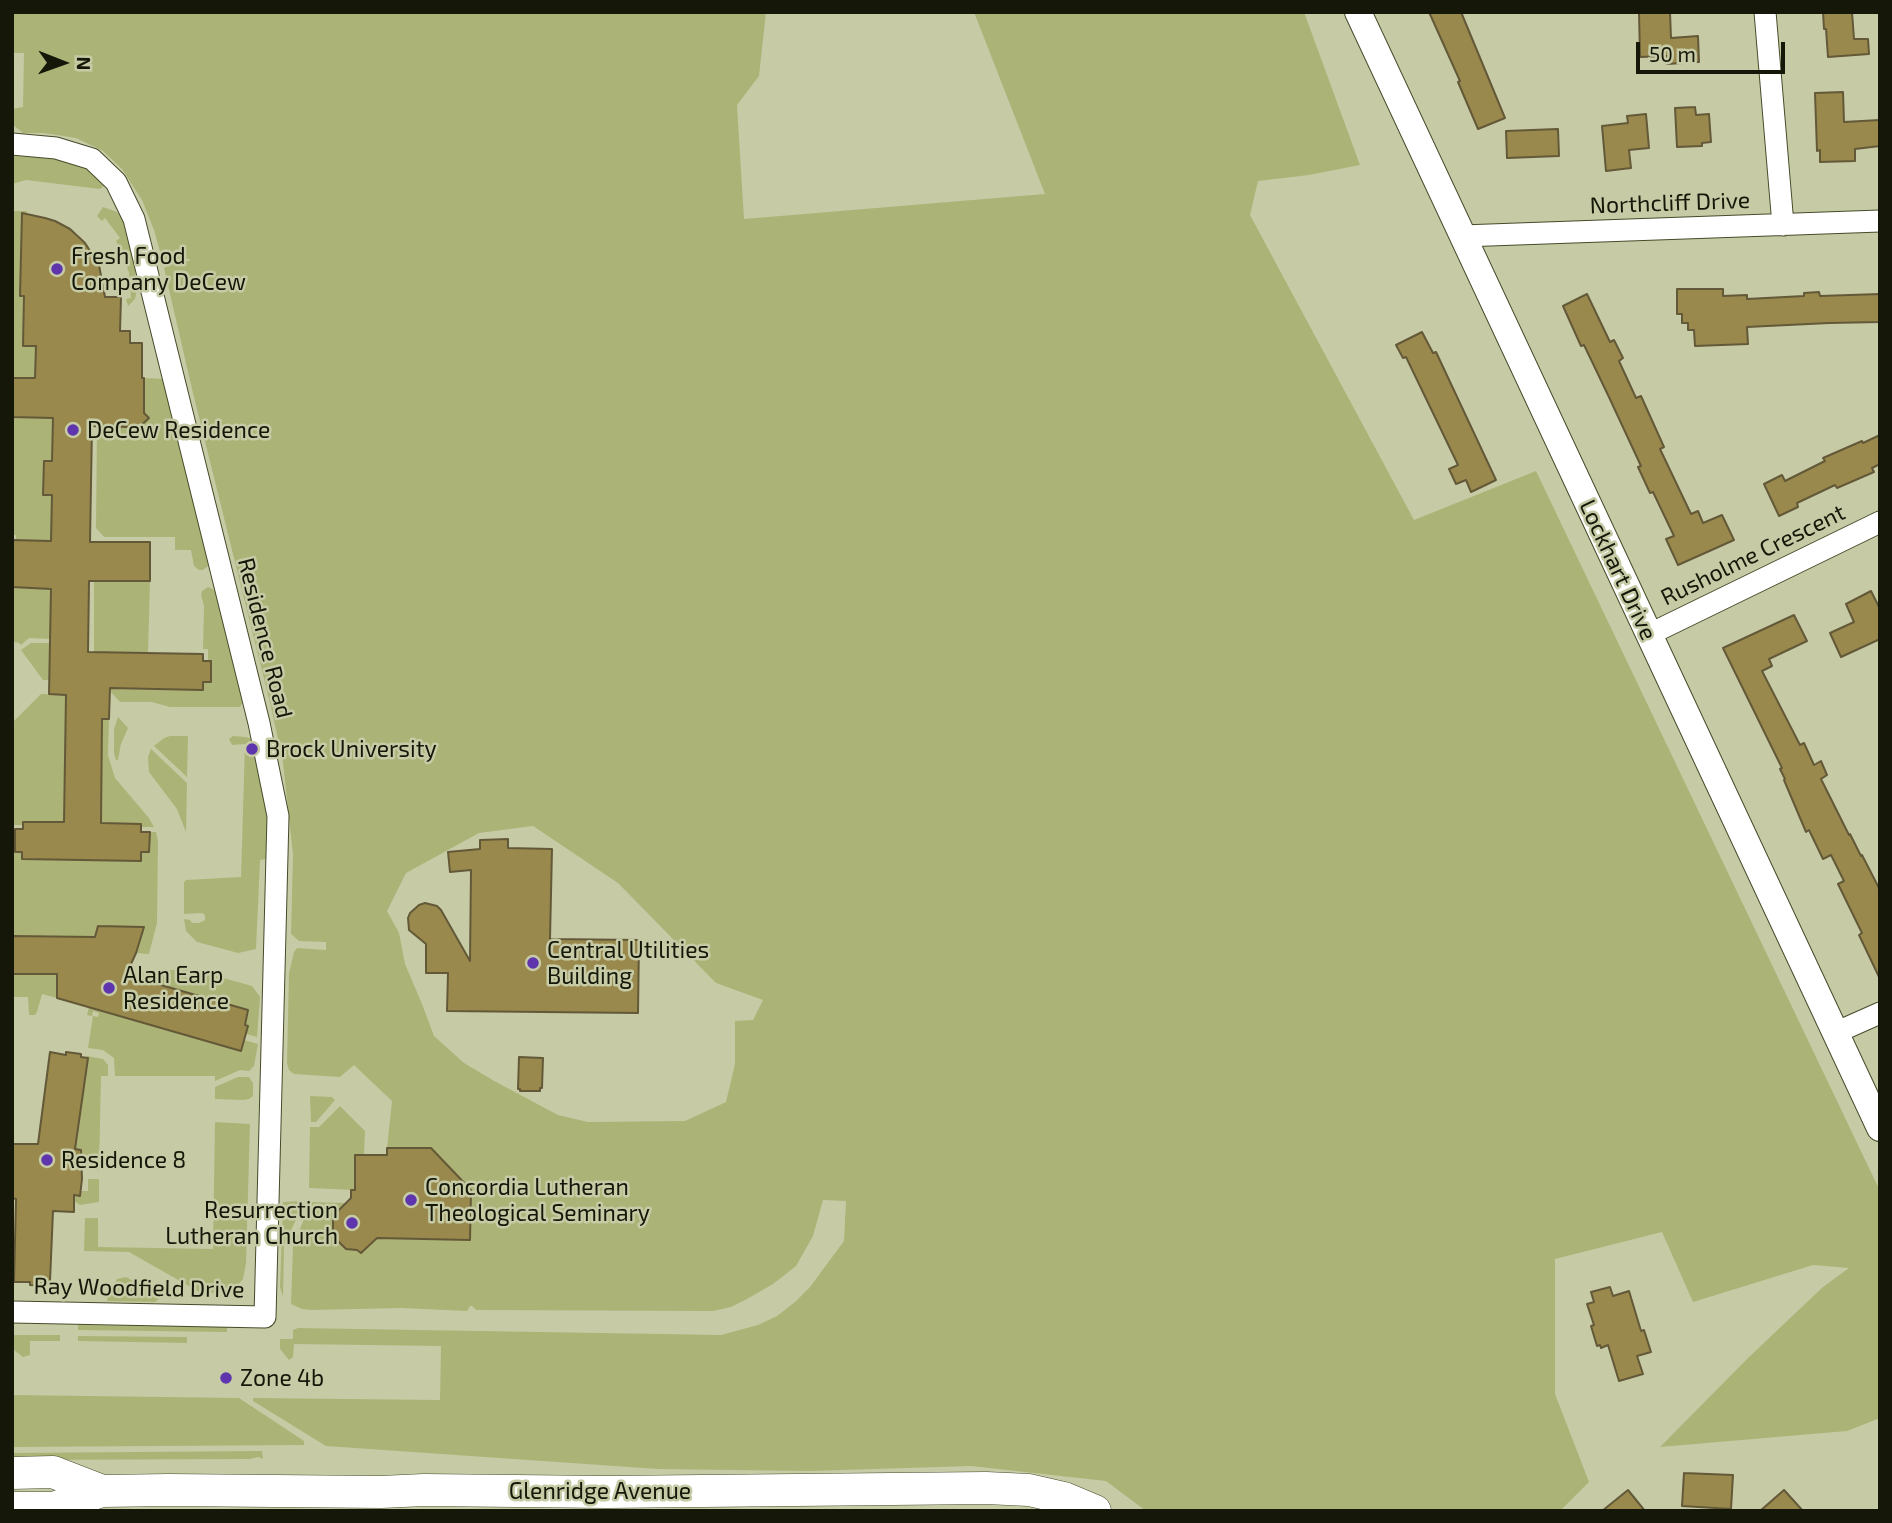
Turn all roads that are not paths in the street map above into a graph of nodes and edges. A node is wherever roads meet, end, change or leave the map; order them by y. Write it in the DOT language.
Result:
graph roads {
  1 [pos="1357,12"];
  2 [pos="1765,12"];
  3 [pos="12,144"];
  4 [pos="1880,221"];
  5 [pos="1783,225"];
  6 [pos="1462,236"];
  7 [pos="1880,522"];
  8 [pos="1648,635"];
  9 [pos="1880,1013"];
  10 [pos="1835,1033"];
  11 [pos="1880,1128"];
  12 [pos="12,1312"];
  13 [pos="265,1317"];
  14 [pos="12,1473"];
  15 [pos="102,1491"];
  16 [pos="12,1508"];
  17 [pos="1095,1511"];
  1 -- 6 [label="street, Lockhart Drive"];
  2 -- 5 [label="street"];
  3 -- 13 [label="street, Residence Road"];
  4 -- 5 [label="street, Northcliff Drive"];
  5 -- 6 [label="street, Northcliff Drive"];
  6 -- 8 [label="street, Lockhart Drive"];
  7 -- 8 [label="street, Rusholme Crescent"];
  8 -- 10 [label="street, Lockhart Drive"];
  9 -- 10 [label="street"];
  10 -- 11 [label="street, Lockhart Drive"];
  12 -- 13 [label="street, Ray Woodfield Drive"];
  14 -- 15 [label="main road, Glenridge Avenue"];
  15 -- 16 [label="main road, Glenridge Avenue"];
  15 -- 17 [label="main road, Glenridge Avenue"];
}
